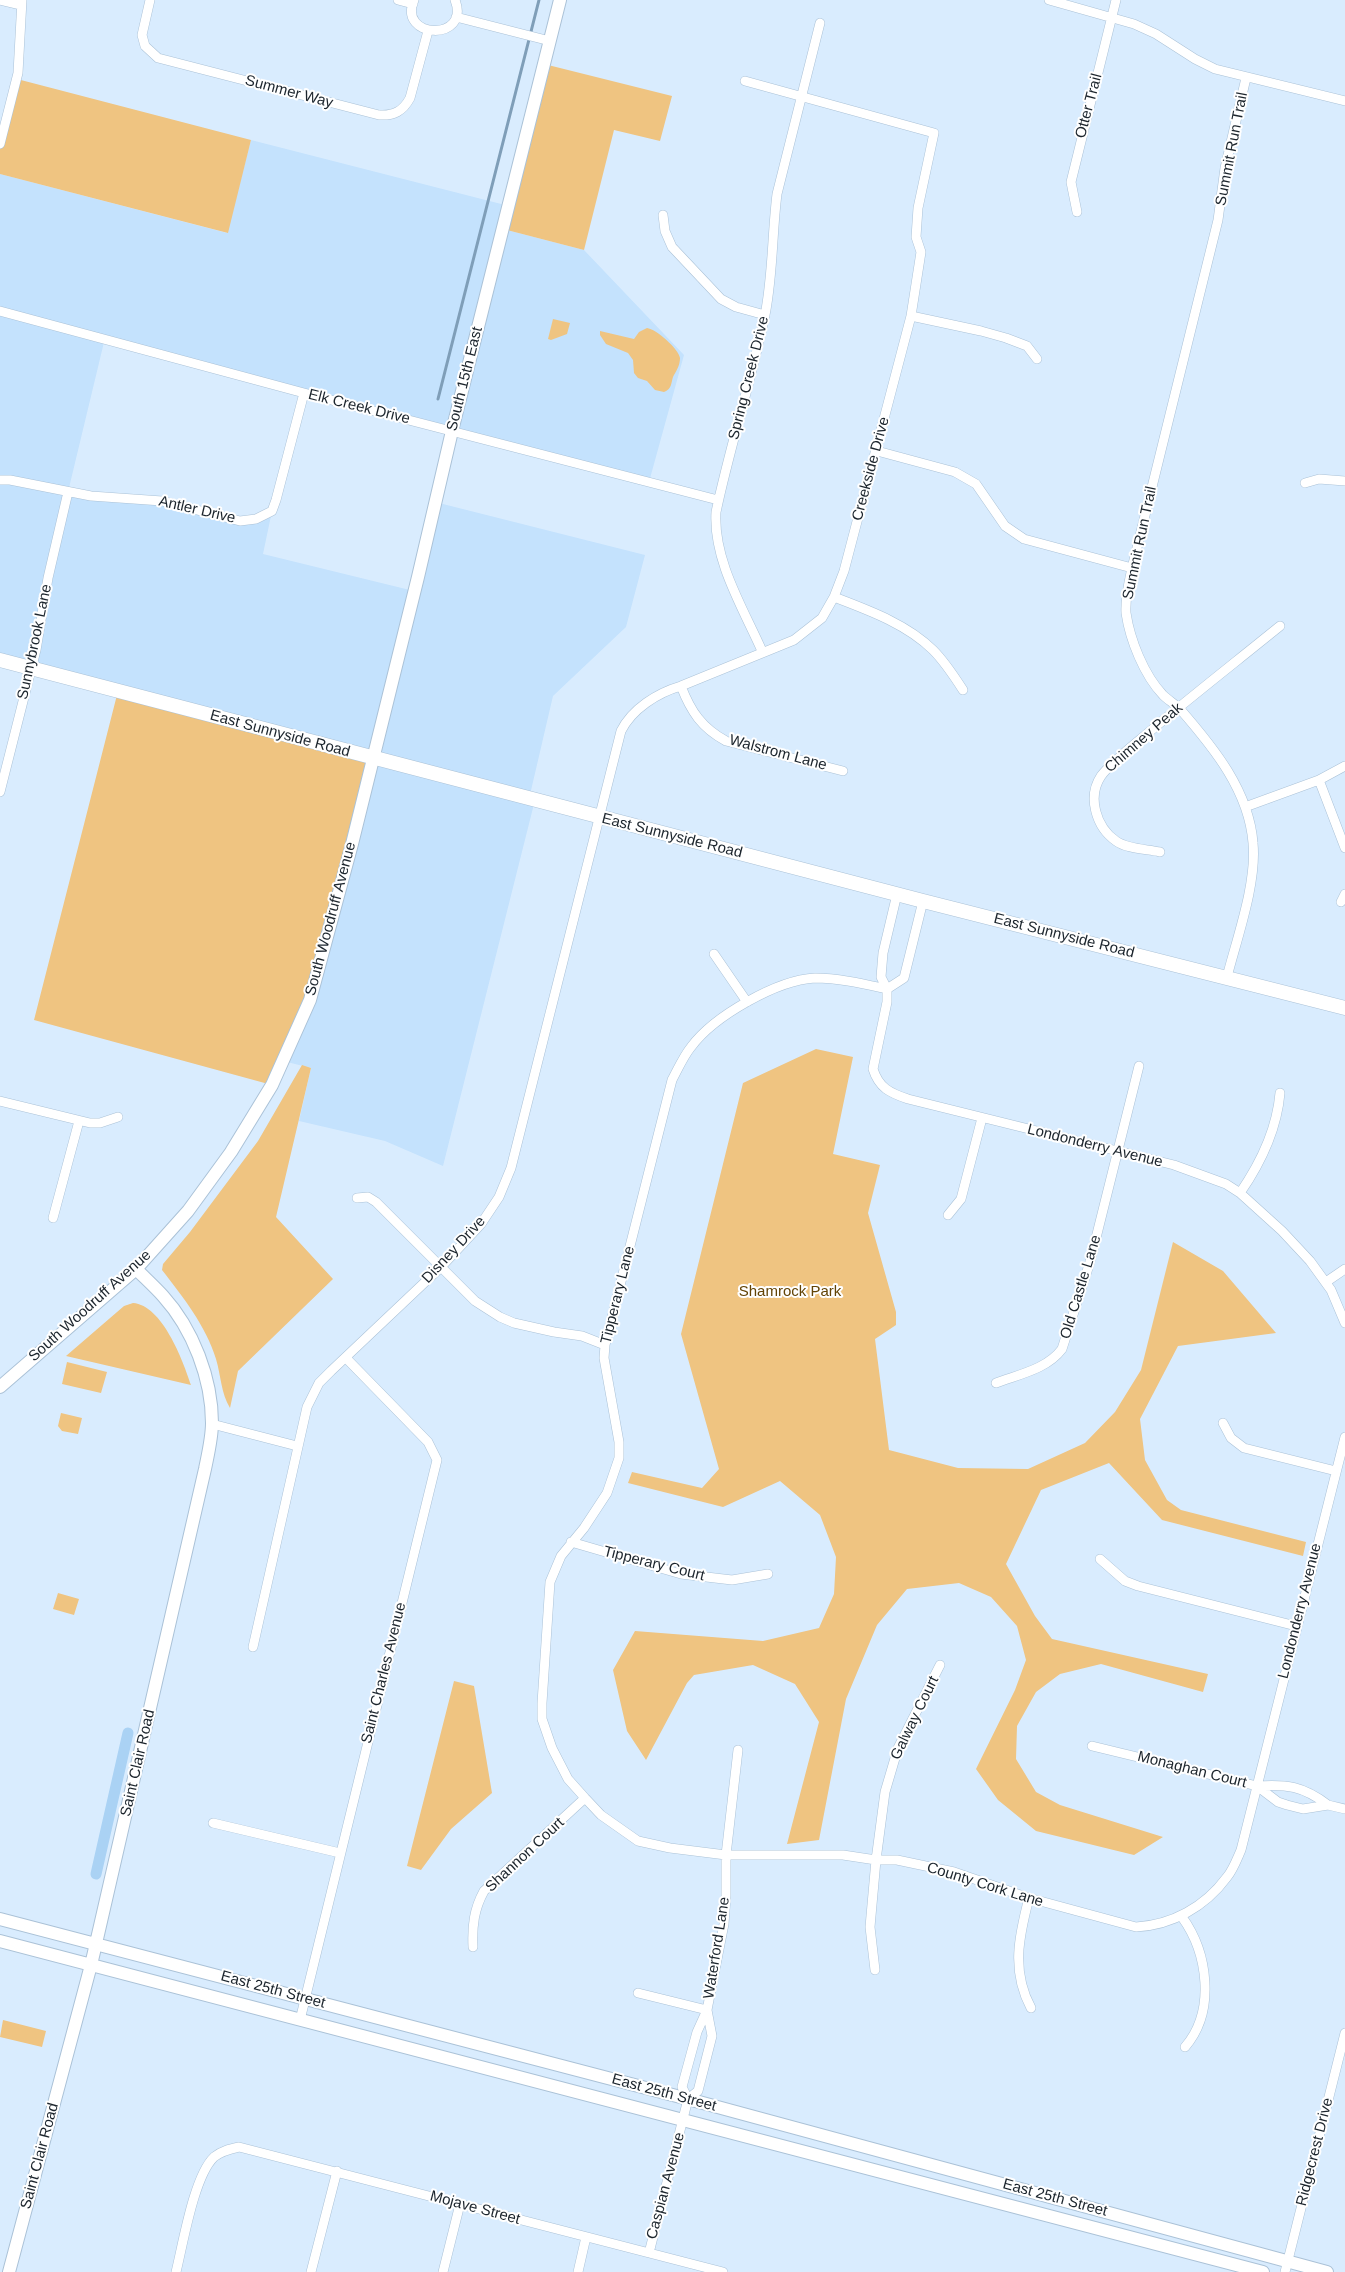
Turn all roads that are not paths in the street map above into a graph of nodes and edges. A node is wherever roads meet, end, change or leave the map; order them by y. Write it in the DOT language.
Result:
graph roads {
  1 [pos="0,0"];
  2 [pos="150,0"];
  3 [pos="398,0"];
  4 [pos="455,0"];
  5 [pos="560,0"];
  6 [pos="1049,0"];
  7 [pos="1116,0"];
  8 [pos="414,2"];
  9 [pos="21,3"];
  10 [pos="456,17"];
  11 [pos="1112,17"];
  12 [pos="820,23"];
  13 [pos="428,31"];
  14 [pos="550,41"];
  15 [pos="1246,78"];
  16 [pos="745,81"];
  17 [pos="802,96"];
  18 [pos="1345,102"];
  19 [pos="0,144"];
  20 [pos="1077,212"];
  21 [pos="663,215"];
  22 [pos="0,311"];
  23 [pos="765,315"];
  24 [pos="911,316"];
  25 [pos="1037,359"];
  26 [pos="304,393"];
  27 [pos="452,431"];
  28 [pos="877,451"];
  29 [pos="0,480"];
  30 [pos="1345,482"];
  31 [pos="1305,483"];
  32 [pos="68,492"];
  33 [pos="718,500"];
  34 [pos="1132,568"];
  35 [pos="834,597"];
  36 [pos="1280,626"];
  37 [pos="762,651"];
  38 [pos="0,660"];
  39 [pos="31,669"];
  40 [pos="681,686"];
  41 [pos="963,690"];
  42 [pos="1179,708"];
  43 [pos="373,758"];
  44 [pos="1345,766"];
  45 [pos="843,771"];
  46 [pos="1319,780"];
  47 [pos="0,792"];
  48 [pos="1245,808"];
  49 [pos="600,818"];
  50 [pos="1345,848"];
  51 [pos="1160,852"];
  52 [pos="897,894"];
  53 [pos="923,901"];
  54 [pos="714,954"];
  55 [pos="1227,977"];
  56 [pos="887,989"];
  57 [pos="747,1002"];
  58 [pos="1345,1008"];
  59 [pos="1139,1066"];
  60 [pos="1280,1093"];
  61 [pos="0,1101"];
  62 [pos="118,1117"];
  63 [pos="982,1118"];
  64 [pos="79,1121"];
  65 [pos="1116,1152"];
  66 [pos="1240,1192"];
  67 [pos="357,1198"];
  68 [pos="948,1215"];
  69 [pos="53,1218"];
  70 [pos="442,1266"];
  71 [pos="136,1269"];
  72 [pos="1345,1269"];
  73 [pos="1326,1282"];
  74 [pos="1345,1323"];
  75 [pos="605,1345"];
  76 [pos="346,1358"];
  77 [pos="996,1383"];
  78 [pos="0,1386"];
  79 [pos="1223,1423"];
  80 [pos="212,1424"];
  81 [pos="1345,1437"];
  82 [pos="297,1446"];
  83 [pos="1336,1471"];
  84 [pos="571,1542"];
  85 [pos="1100,1559"];
  86 [pos="768,1574"];
  87 [pos="1296,1626"];
  88 [pos="253,1647"];
  89 [pos="940,1665"];
  90 [pos="1092,1746"];
  91 [pos="738,1750"];
  92 [pos="1257,1786"];
  93 [pos="585,1798"];
  94 [pos="1328,1805"];
  95 [pos="1345,1809"];
  96 [pos="213,1823"];
  97 [pos="340,1853"];
  98 [pos="726,1855"];
  99 [pos="876,1860"];
  100 [pos="1029,1898"];
  101 [pos="1182,1916"];
  102 [pos="0,1918"];
  103 [pos="0,1941"];
  104 [pos="96,1944"];
  105 [pos="474,1947"];
  106 [pos="91,1965"];
  107 [pos="874,1970"];
  108 [pos="638,1993"];
  109 [pos="306,1999"];
  110 [pos="1031,2008"];
  111 [pos="707,2010"];
  112 [pos="300,2020"];
  113 [pos="1345,2033"];
  114 [pos="1185,2047"];
  115 [pos="688,2098"];
  116 [pos="683,2119"];
  117 [pos="337,2171"];
  118 [pos="460,2204"];
  119 [pos="586,2237"];
  120 [pos="649,2253"];
  121 [pos="1286,2267"];
  122 [pos="709,2270"];
  123 [pos="9,2272"];
  124 [pos="176,2272"];
  125 [pos="311,2272"];
  126 [pos="443,2272"];
  127 [pos="578,2272"];
  128 [pos="723,2272"];
  129 [pos="1263,2272"];
  130 [pos="1328,2272"];
  1 -- 9 [label="street"];
  2 -- 13 [label="street, Summer Way"];
  3 -- 8 [label="street"];
  4 -- 10 [label="street"];
  5 -- 14 [label="street, South 15th East"];
  6 -- 11 [label="street"];
  7 -- 11 [label="street, Otter Trail"];
  8 -- 13 [label="street"];
  9 -- 19 [label="street"];
  10 -- 13 [label="street"];
  10 -- 14 [label="street"];
  11 -- 15 [label="street"];
  11 -- 20 [label="street, Otter Trail"];
  12 -- 17 [label="street, Spring Creek Drive"];
  14 -- 27 [label="street, South 15th East"];
  15 -- 18 [label="street"];
  15 -- 34 [label="street, Summit Run Trail"];
  16 -- 17 [label="street"];
  17 -- 23 [label="street, Spring Creek Drive"];
  17 -- 24 [label="street, Creekside Drive"];
  21 -- 23 [label="street"];
  22 -- 26 [label="street, Elk Creek Drive"];
  23 -- 33 [label="street, Spring Creek Drive"];
  24 -- 25 [label="street"];
  24 -- 28 [label="street, Creekside Drive"];
  26 -- 27 [label="street, Elk Creek Drive"];
  26 -- 32 [label="street, Antler Drive"];
  27 -- 33 [label="street, Elk Creek Drive"];
  27 -- 43 [label="street, South 15th East"];
  28 -- 34 [label="street"];
  28 -- 35 [label="street, Creekside Drive"];
  29 -- 32 [label="street, Antler Drive"];
  30 -- 31 [label="street"];
  32 -- 39 [label="street, Sunnybrook Lane"];
  33 -- 37 [label="street, Spring Creek Drive"];
  34 -- 42 [label="street, Summit Run Trail"];
  35 -- 37 [label="street, Creekside Drive"];
  35 -- 41 [label="street"];
  36 -- 42 [label="street, Chimney Peak"];
  37 -- 40 [label="street, Creekside Drive"];
  38 -- 39 [label="main road, East Sunnyside Road"];
  39 -- 43 [label="main road, East Sunnyside Road"];
  39 -- 47 [label="street, Sunnybrook Lane"];
  40 -- 45 [label="street, Walstrom Lane"];
  40 -- 49 [label="street, Creekside Drive"];
  42 -- 48 [label="street, Summit Run Trail"];
  42 -- 51 [label="street, Chimney Peak"];
  43 -- 49 [label="main road, East Sunnyside Road"];
  43 -- 71 [label="street, South Woodruff Avenue"];
  44 -- 46 [label="street"];
  46 -- 48 [label="street"];
  46 -- 50 [label="street"];
  48 -- 55 [label="street, Summit Run Trail"];
  49 -- 52 [label="main road, East Sunnyside Road"];
  49 -- 70 [label="street, Disney Drive"];
  52 -- 53 [label="main road, East Sunnyside Road"];
  52 -- 56 [label="street, Londonderry Avenue"];
  53 -- 55 [label="main road, East Sunnyside Road"];
  53 -- 56 [label="street"];
  54 -- 57 [label="street"];
  55 -- 58 [label="main road, East Sunnyside Road"];
  56 -- 57 [label="street, Tipperary Lane"];
  56 -- 63 [label="street, Londonderry Avenue"];
  57 -- 75 [label="street, Tipperary Lane"];
  59 -- 65 [label="street, Old Castle Lane"];
  60 -- 66 [label="street"];
  61 -- 64 [label="street"];
  62 -- 64 [label="street"];
  63 -- 65 [label="street, Londonderry Avenue"];
  63 -- 68 [label="street"];
  64 -- 69 [label="street"];
  65 -- 66 [label="street, Londonderry Avenue"];
  65 -- 77 [label="street, Old Castle Lane"];
  66 -- 73 [label="street, Londonderry Avenue"];
  67 -- 70 [label="street"];
  70 -- 75 [label="street"];
  70 -- 76 [label="street, Disney Drive"];
  71 -- 78 [label="street, South Woodruff Avenue"];
  71 -- 80 [label="street, Saint Clair Road"];
  72 -- 73 [label="street"];
  73 -- 74 [label="street, Londonderry Avenue"];
  75 -- 84 [label="street, Tipperary Lane"];
  76 -- 82 [label="street, Disney Drive"];
  76 -- 97 [label="street, Saint Charles Avenue"];
  79 -- 83 [label="street"];
  80 -- 82 [label="street"];
  80 -- 104 [label="street, Saint Clair Road"];
  81 -- 83 [label="street, Londonderry Avenue"];
  82 -- 88 [label="street, Disney Drive"];
  83 -- 87 [label="street, Londonderry Avenue"];
  84 -- 86 [label="street, Tipperary Court"];
  84 -- 93 [label="street, Tipperary Lane"];
  85 -- 87 [label="street"];
  87 -- 92 [label="street, Londonderry Avenue"];
  89 -- 99 [label="street, Galway Court"];
  90 -- 92 [label="street, Monaghan Court"];
  91 -- 98 [label="street, Waterford Lane"];
  92 -- 94 [label="street"];
  92 -- 94 [label="street, Monaghan Court"];
  92 -- 101 [label="street, County Cork Lane"];
  93 -- 98 [label="street, County Cork Lane"];
  93 -- 105 [label="street, Shannon Court"];
  94 -- 95 [label="street, Monaghan Court"];
  96 -- 97 [label="street"];
  97 -- 109 [label="street, Saint Charles Avenue"];
  98 -- 99 [label="street, County Cork Lane"];
  98 -- 111 [label="street, Waterford Lane"];
  99 -- 100 [label="street, County Cork Lane"];
  99 -- 107 [label="street, Galway Court"];
  100 -- 101 [label="street, County Cork Lane"];
  100 -- 110 [label="street"];
  101 -- 114 [label="street"];
  102 -- 104 [label="street, East 25th Street"];
  103 -- 106 [label="street, East 25th Street"];
  104 -- 106 [label="street, Saint Clair Road"];
  104 -- 109 [label="street, East 25th Street"];
  106 -- 112 [label="street, East 25th Street"];
  106 -- 123 [label="street, Saint Clair Road"];
  108 -- 111 [label="street"];
  109 -- 112 [label="street, Saint Charles Avenue"];
  109 -- 115 [label="street, East 25th Street"];
  111 -- 115 [label="street, Waterford Lane"];
  111 -- 115 [label="street, Waterford Lane"];
  112 -- 116 [label="street, East 25th Street"];
  113 -- 121 [label="street, Ridgecrest Drive"];
  115 -- 116 [label="street, Waterford Lane"];
  115 -- 121 [label="street, East 25th Street"];
  116 -- 120 [label="street, Caspian Avenue"];
  116 -- 129 [label="street, East 25th Street"];
  117 -- 118 [label="street, Mojave Street"];
  117 -- 124 [label="street, Mojave Street"];
  117 -- 125 [label="street"];
  118 -- 119 [label="street, Mojave Street"];
  118 -- 126 [label="street"];
  119 -- 120 [label="street, Mojave Street"];
  119 -- 127 [label="street"];
  120 -- 122 [label="street, Mojave Street"];
  121 -- 130 [label="street, East 25th Street"];
  122 -- 128 [label="street, Mojave Street"];
}
